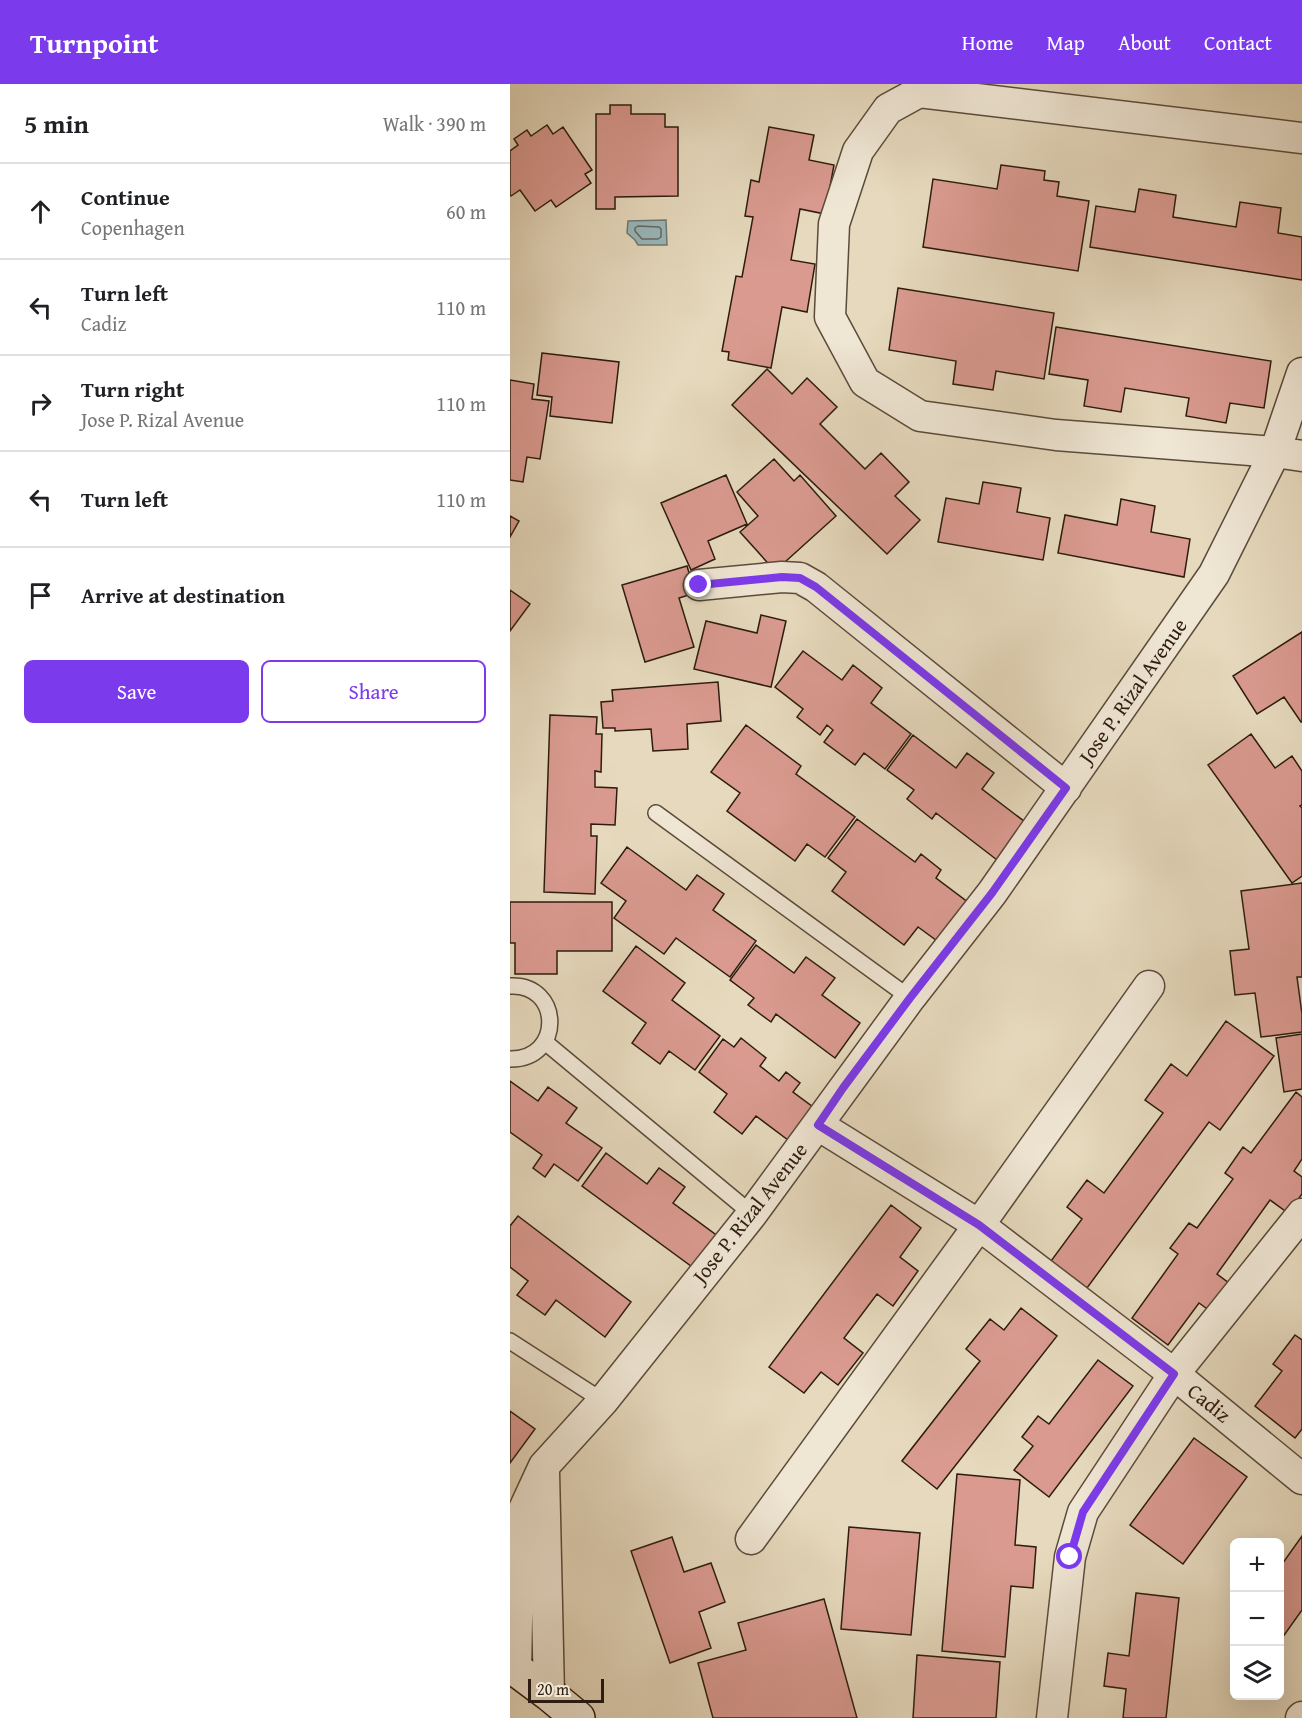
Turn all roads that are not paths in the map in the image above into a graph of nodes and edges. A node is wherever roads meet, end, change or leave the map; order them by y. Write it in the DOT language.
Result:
graph roads {
  1 [pos="1302,138"];
  2 [pos="1302,373"];
  3 [pos="1288,454"];
  4 [pos="699,585"];
  5 [pos="1066,788"];
  6 [pos="656,813"];
  7 [pos="510,986"];
  8 [pos="1149,986"];
  9 [pos="910,998"];
  10 [pos="545,1042"];
  11 [pos="510,1059"];
  12 [pos="818,1125"];
  13 [pos="752,1214"];
  14 [pos="1302,1214"];
  15 [pos="979,1225"];
  16 [pos="510,1341"];
  17 [pos="1174,1374"];
  18 [pos="603,1401"];
  19 [pos="544,1466"];
  20 [pos="1302,1479"];
  21 [pos="751,1539"];
  22 [pos="513,1668"];
  23 [pos="549,1694"];
  24 [pos="578,1718"];
  25 [pos="1052,1718"];
  1 -- 3 [label="street"];
  2 -- 3 [label="street, Jose P. Rizal Avenue"];
  3 -- 5 [label="street, Jose P. Rizal Avenue"];
  4 -- 5 [label="street"];
  5 -- 9 [label="street, Jose P. Rizal Avenue"];
  6 -- 9 [label="lane"];
  7 -- 10 [label="lane"];
  8 -- 15 [label="street"];
  9 -- 12 [label="street, Jose P. Rizal Avenue"];
  10 -- 11 [label="lane"];
  10 -- 13 [label="lane"];
  12 -- 13 [label="street, Jose P. Rizal Avenue"];
  12 -- 15 [label="street, Cadiz"];
  13 -- 18 [label="street, Jose P. Rizal Avenue"];
  14 -- 17 [label="street"];
  15 -- 17 [label="street, Cadiz"];
  15 -- 21 [label="street"];
  16 -- 18 [label="lane"];
  17 -- 20 [label="street, Cadiz"];
  17 -- 25 [label="street"];
  18 -- 19 [label="street, Jose P. Rizal Avenue"];
  19 -- 22 [label="street, Jose P. Rizal Avenue"];
  19 -- 23 [label="street"];
  22 -- 23 [label="main road"];
  23 -- 24 [label="main road"];
}
